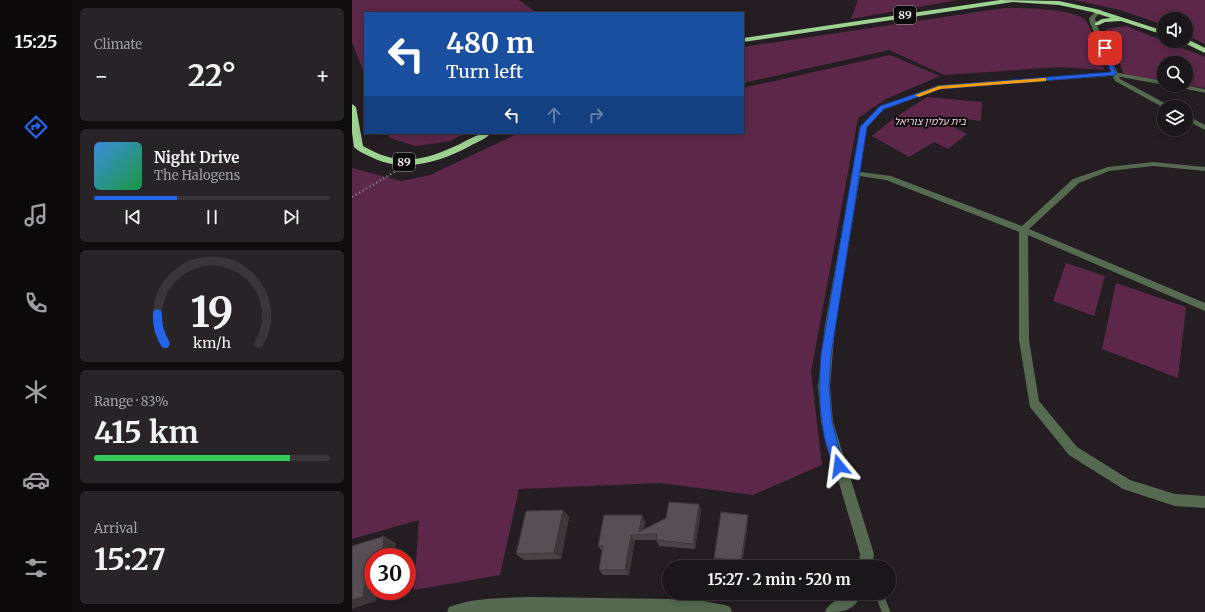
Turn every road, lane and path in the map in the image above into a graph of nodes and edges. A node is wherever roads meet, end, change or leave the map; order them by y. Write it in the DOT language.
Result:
graph roads {
  1 [pos="1067,4"];
  2 [pos="1099,11"];
  3 [pos="1092,18"];
  4 [pos="1143,25"];
  5 [pos="1097,26"];
  6 [pos="1157,30"];
  7 [pos="744,40"];
  8 [pos="1193,45"];
  9 [pos="1205,51"];
  10 [pos="1114,74"];
  11 [pos="1157,82"];
  12 [pos="1193,89"];
  13 [pos="1205,91"];
  14 [pos="1157,101"];
  15 [pos="352,107"];
  16 [pos="1193,121"];
  17 [pos="1205,128"];
  18 [pos="486,134"];
  19 [pos="412,162"];
  20 [pos="1205,169"];
  21 [pos="856,173"];
  22 [pos="352,197"];
  23 [pos="1024,230"];
  24 [pos="1205,308"];
  25 [pos="1205,502"];
  26 [pos="867,560"];
  27 [pos="849,600"];
  28 [pos="882,600"];
  29 [pos="559,608"];
  30 [pos="454,612"];
  31 [pos="725,612"];
  32 [pos="832,612"];
  33 [pos="886,612"];
  1 -- 2 [label="highway, 89"];
  1 -- 3 [label="highway"];
  1 -- 7 [label="highway, 89"];
  2 -- 3 [label="street"];
  2 -- 4 [label="highway, 89"];
  2 -- 5 [label="street"];
  3 -- 5 [label="street"];
  4 -- 5 [label="highway"];
  4 -- 6 [label="highway, 89"];
  5 -- 10 [label="street"];
  8 -- 9 [label="highway"];
  10 -- 11 [label="lane"];
  10 -- 14 [label="street"];
  10 -- 21 [label="lane"];
  12 -- 13 [label="lane"];
  15 -- 19 [label="highway, 89"];
  16 -- 17 [label="street"];
  18 -- 19 [label="highway, 89"];
  19 -- 22 [label="path"];
  20 -- 23 [label="street"];
  21 -- 23 [label="street"];
  21 -- 26 [label="street"];
  23 -- 24 [label="street"];
  23 -- 25 [label="street"];
  27 -- 32 [label="street"];
  28 -- 33 [label="lane"];
  29 -- 30 [label="street"];
  29 -- 31 [label="street"];
}
